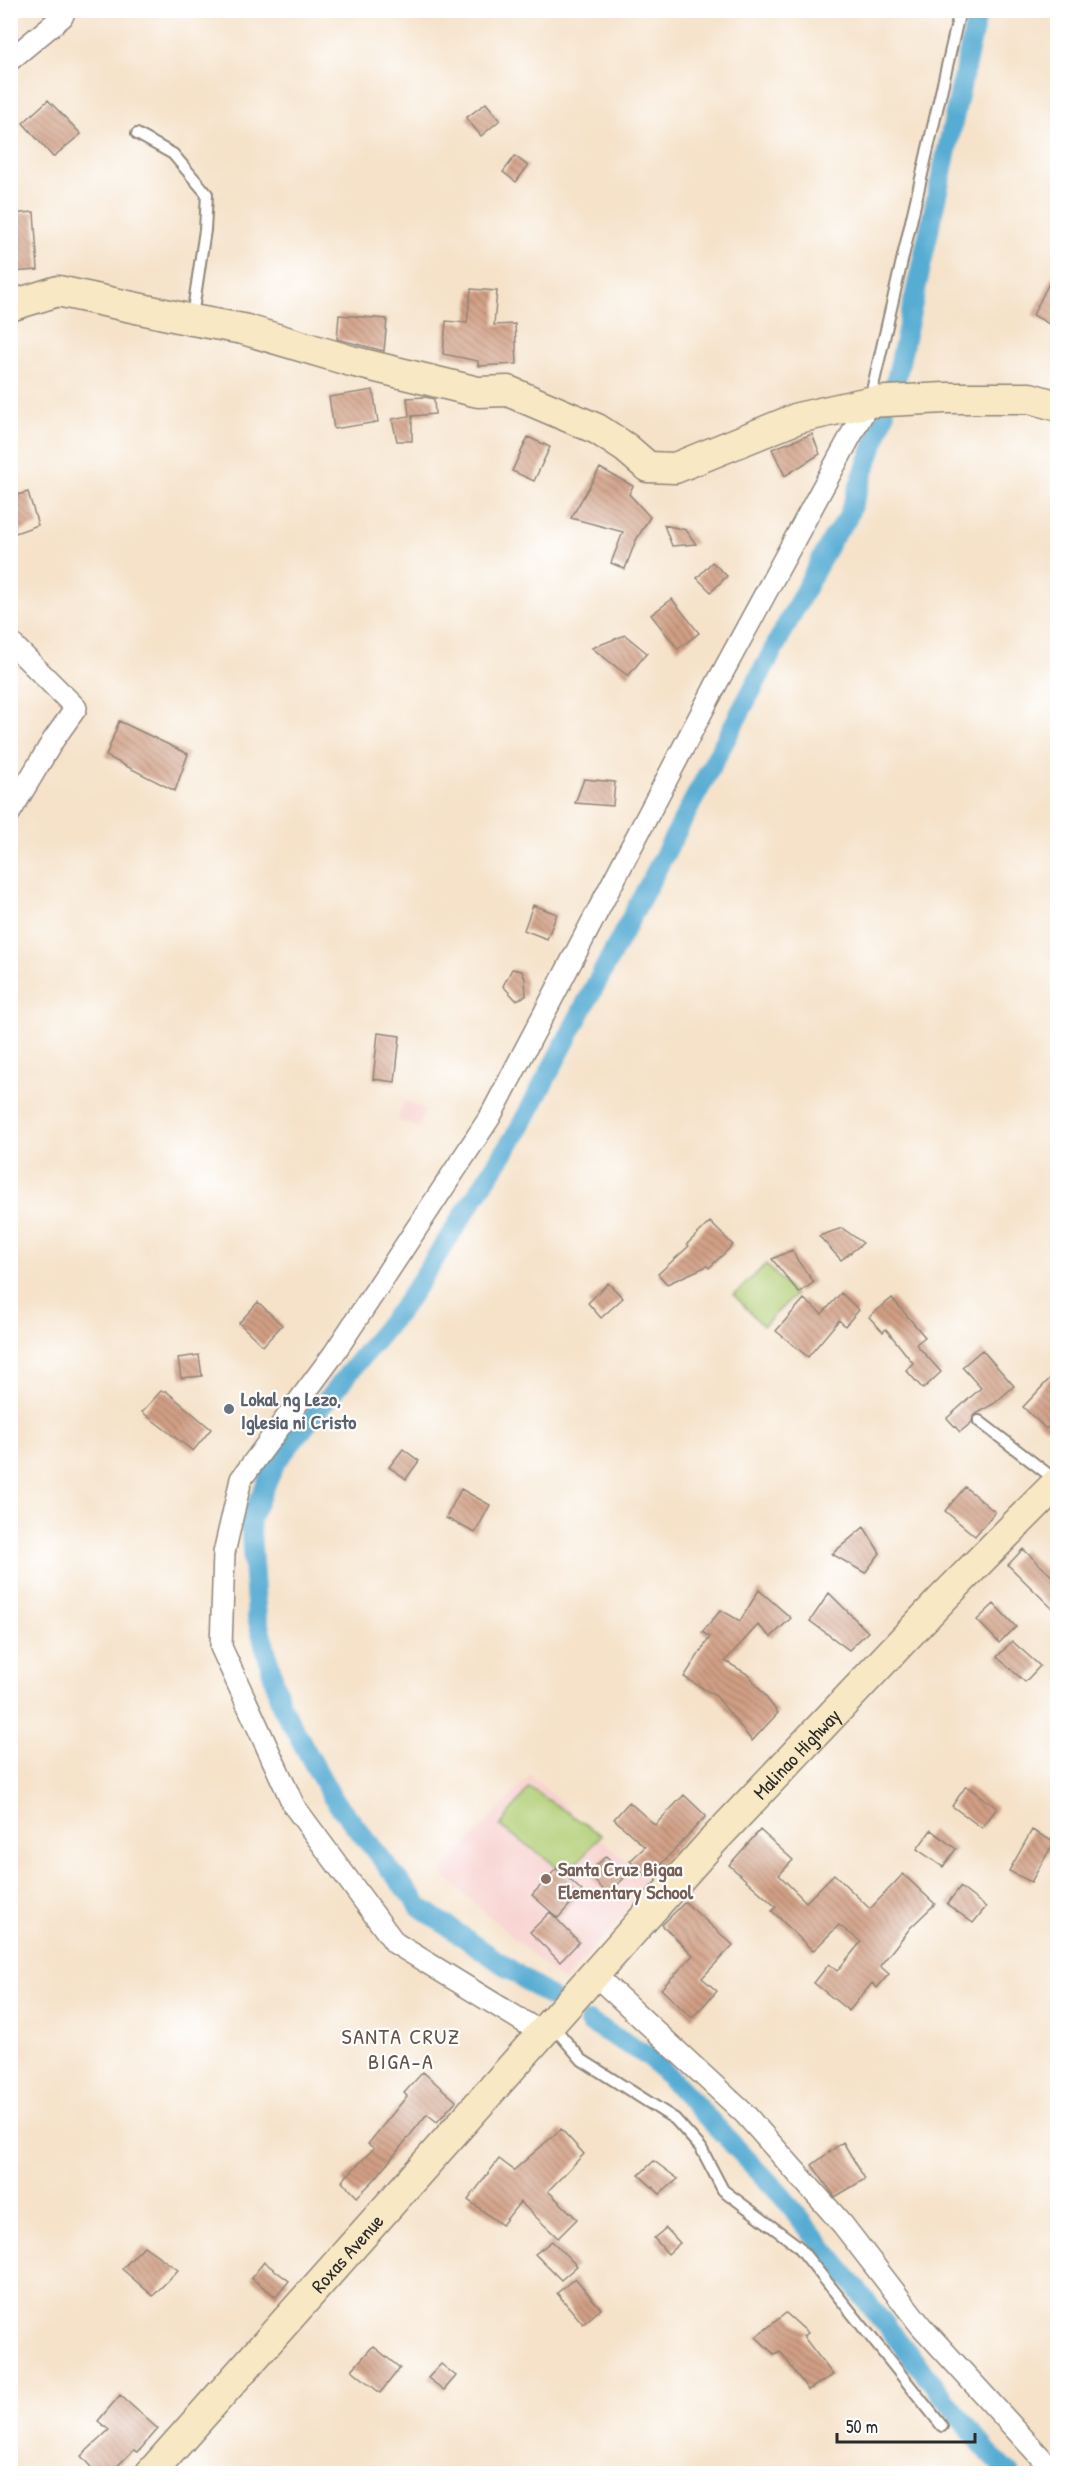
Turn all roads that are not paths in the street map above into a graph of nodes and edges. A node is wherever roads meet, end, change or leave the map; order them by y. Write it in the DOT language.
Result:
graph roads {
  1 [pos="65,10"];
  2 [pos="960,10"];
  3 [pos="10,60"];
  4 [pos="137,134"];
  5 [pos="10,306"];
  6 [pos="192,320"];
  7 [pos="869,402"];
  8 [pos="1058,406"];
  9 [pos="10,642"];
  10 [pos="10,812"];
  11 [pos="979,1421"];
  12 [pos="1058,1482"];
  13 [pos="594,1974"];
  14 [pos="546,2028"];
  15 [pos="942,2426"];
  16 [pos="150,2474"];
  17 [pos="1056,2474"];
  1 -- 3 [label="street"];
  2 -- 7 [label="lane"];
  4 -- 6 [label="lane"];
  5 -- 6 [label="main road"];
  6 -- 7 [label="main road"];
  7 -- 8 [label="main road"];
  7 -- 14 [label="street"];
  9 -- 10 [label="street"];
  11 -- 12 [label="lane"];
  12 -- 13 [label="main road, Malinao Highway"];
  13 -- 14 [label="main road, Malinao Highway"];
  13 -- 17 [label="street"];
  14 -- 15 [label="lane"];
  14 -- 16 [label="main road, Roxas Avenue"];
}
